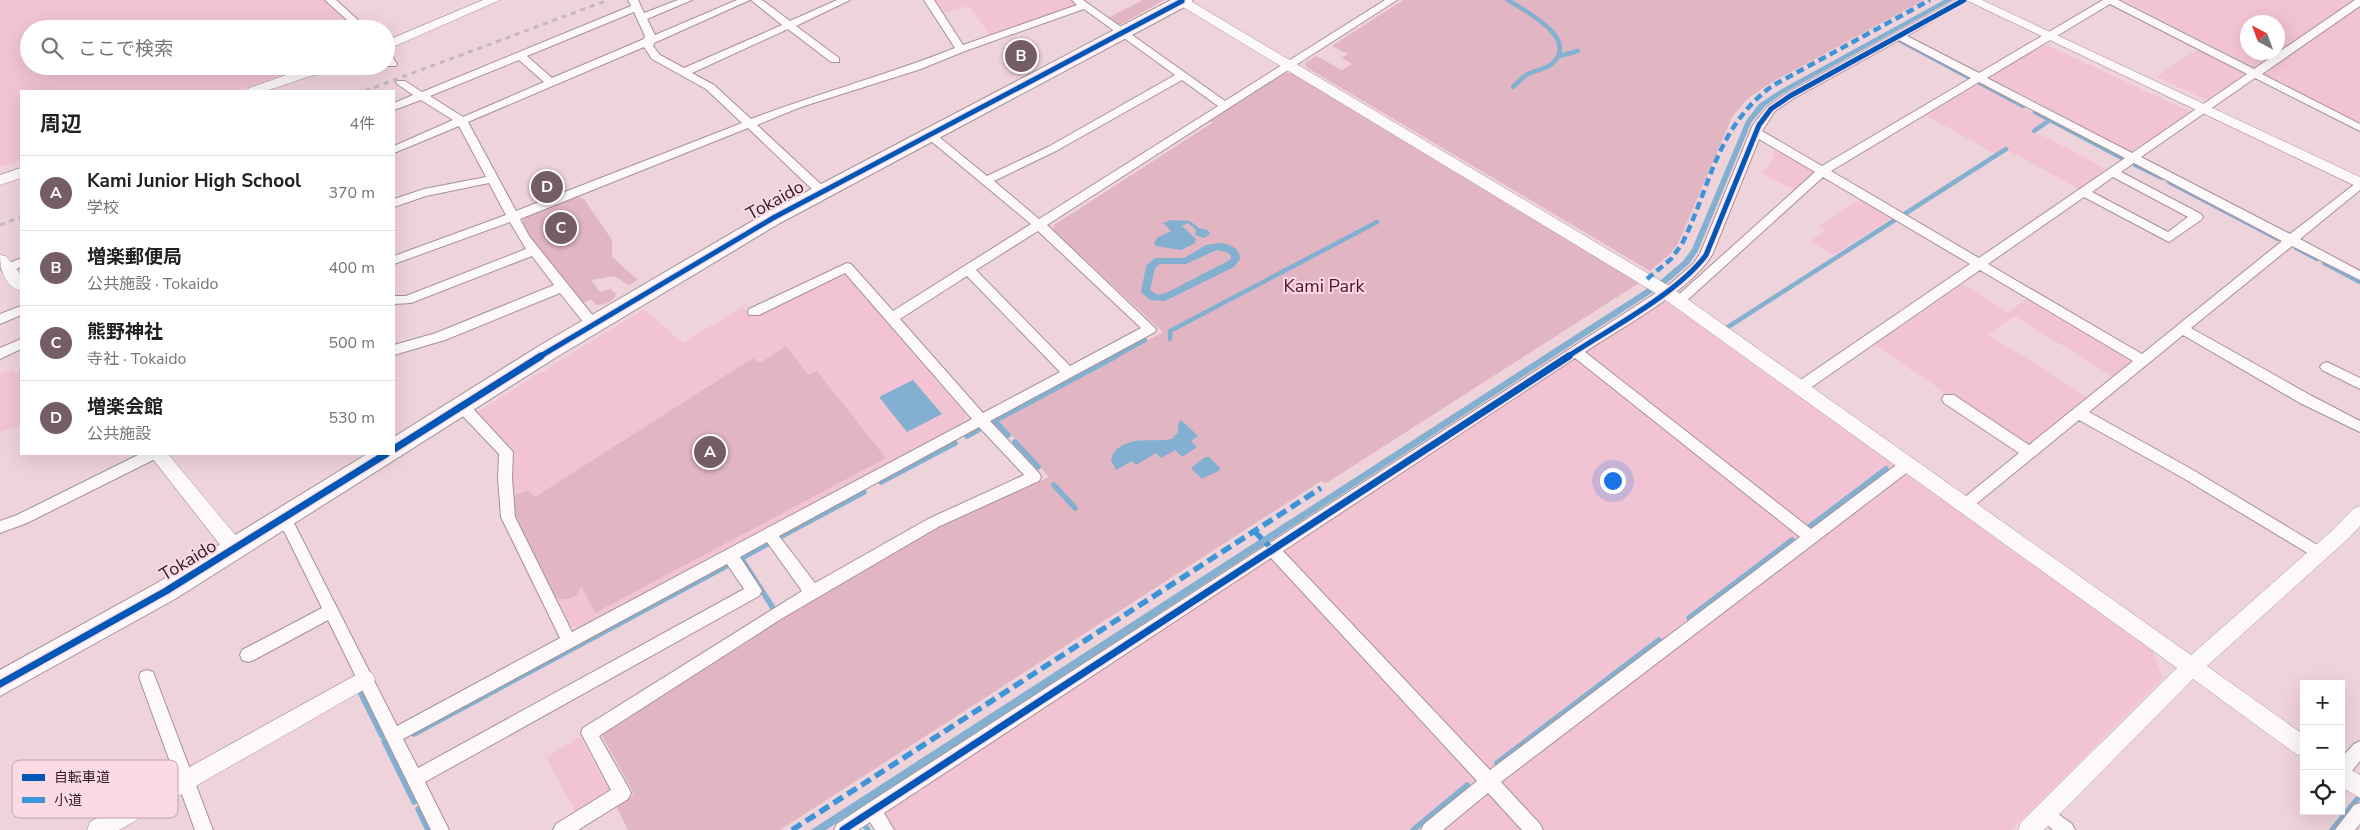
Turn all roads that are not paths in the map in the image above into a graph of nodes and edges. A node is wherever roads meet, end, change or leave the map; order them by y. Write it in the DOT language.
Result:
graph roads {
  1 [pos="330,0"];
  2 [pos="494,0"];
  3 [pos="687,0"];
  4 [pos="745,0"];
  5 [pos="756,0"];
  6 [pos="845,0"];
  7 [pos="928,0"];
  8 [pos="1392,0"];
  9 [pos="1964,0"];
  10 [pos="1972,0"];
  11 [pos="2110,0"];
  12 [pos="2360,0"];
  13 [pos="1183,1"];
  14 [pos="1080,3"];
  15 [pos="636,8"];
  16 [pos="353,20"];
  17 [pos="789,25"];
  18 [pos="1122,33"];
  19 [pos="1899,36"];
  20 [pos="2050,36"];
  21 [pos="649,41"];
  22 [pos="395,42"];
  23 [pos="961,49"];
  24 [pos="520,54"];
  25 [pos="835,60"];
  26 [pos="1290,65"];
  27 [pos="685,72"];
  28 [pos="2254,74"];
  29 [pos="300,75"];
  30 [pos="1182,76"];
  31 [pos="1978,79"];
  32 [pos="401,83"];
  33 [pos="551,83"];
  34 [pos="257,90"];
  35 [pos="421,96"];
  36 [pos="1225,106"];
  37 [pos="395,107"];
  38 [pos="2204,109"];
  39 [pos="462,121"];
  40 [pos="750,125"];
  41 [pos="2360,128"];
  42 [pos="1756,132"];
  43 [pos="929,134"];
  44 [pos="395,150"];
  45 [pos="2132,159"];
  46 [pos="1824,170"];
  47 [pos="2113,172"];
  48 [pos="20,173"];
  49 [pos="492,179"];
  50 [pos="0,180"];
  51 [pos="987,180"];
  52 [pos="2360,183"];
  53 [pos="821,191"];
  54 [pos="2084,192"];
  55 [pos="395,203"];
  56 [pos="513,217"];
  57 [pos="1039,225"];
  58 [pos="2290,241"];
  59 [pos="534,251"];
  60 [pos="395,260"];
  61 [pos="6,263"];
  62 [pos="1980,264"];
  63 [pos="968,270"];
  64 [pos="2360,276"];
  65 [pos="20,284"];
  66 [pos="562,287"];
  67 [pos="1665,291"];
  68 [pos="395,300"];
  69 [pos="20,310"];
  70 [pos="754,312"];
  71 [pos="892,318"];
  72 [pos="0,319"];
  73 [pos="593,324"];
  74 [pos="2183,329"];
  75 [pos="20,344"];
  76 [pos="395,350"];
  77 [pos="1575,351"];
  78 [pos="0,354"];
  79 [pos="2144,361"];
  80 [pos="2327,366"];
  81 [pos="1069,373"];
  82 [pos="2360,384"];
  83 [pos="1801,388"];
  84 [pos="1949,399"];
  85 [pos="461,405"];
  86 [pos="2080,413"];
  87 [pos="981,420"];
  88 [pos="2360,427"];
  89 [pos="395,448"];
  90 [pos="2029,453"];
  91 [pos="150,455"];
  92 [pos="159,455"];
  93 [pos="384,455"];
  94 [pos="1908,464"];
  95 [pos="1965,505"];
  96 [pos="2360,514"];
  97 [pos="282,520"];
  98 [pos="0,527"];
  99 [pos="769,534"];
  100 [pos="1810,538"];
  101 [pos="235,549"];
  102 [pos="1272,549"];
  103 [pos="2319,553"];
  104 [pos="730,554"];
  105 [pos="813,593"];
  106 [pos="331,611"];
  107 [pos="569,641"];
  108 [pos="248,655"];
  109 [pos="2191,667"];
  110 [pos="147,677"];
  111 [pos="365,680"];
  112 [pos="0,684"];
  113 [pos="393,736"];
  114 [pos="2300,744"];
  115 [pos="2360,749"];
  116 [pos="2343,770"];
  117 [pos="2345,775"];
  118 [pos="414,779"];
  119 [pos="186,781"];
  120 [pos="1489,782"];
  121 [pos="178,785"];
  122 [pos="2360,788"];
  123 [pos="873,810"];
  124 [pos="2360,811"];
  125 [pos="2046,813"];
  126 [pos="120,818"];
  127 [pos="98,830"];
  128 [pos="204,830"];
  129 [pos="440,830"];
  130 [pos="562,830"];
  131 [pos="843,830"];
  132 [pos="885,830"];
  133 [pos="1430,830"];
  134 [pos="1534,830"];
  135 [pos="2029,830"];
  136 [pos="2066,830"];
  137 [pos="2344,830"];
  1 -- 16 [label="street"];
  2 -- 22 [label="street"];
  3 -- 15 [label="street"];
  4 -- 21 [label="street"];
  5 -- 17 [label="street"];
  6 -- 17 [label="street"];
  7 -- 23 [label="street"];
  8 -- 26 [label="street"];
  9 -- 19 [label="street"];
  10 -- 20 [label="street"];
  11 -- 20 [label="street"];
  11 -- 28 [label="street"];
  12 -- 28 [label="street"];
  13 -- 18 [label="highway, Tokaido"];
  13 -- 26 [label="street"];
  14 -- 18 [label="street"];
  14 -- 23 [label="street"];
  15 -- 21 [label="street"];
  15 -- 24 [label="street"];
  17 -- 25 [label="street"];
  17 -- 27 [label="street"];
  18 -- 30 [label="street"];
  18 -- 43 [label="highway, Tokaido"];
  19 -- 31 [label="street"];
  19 -- 42 [label="street"];
  20 -- 31 [label="street"];
  20 -- 38 [label="street"];
  21 -- 27 [label="street"];
  21 -- 33 [label="street"];
  23 -- 40 [label="street"];
  24 -- 33 [label="street"];
  24 -- 35 [label="street"];
  26 -- 36 [label="street"];
  26 -- 67 [label="street"];
  27 -- 40 [label="street"];
  28 -- 38 [label="street"];
  28 -- 41 [label="street"];
  29 -- 34 [label="street"];
  30 -- 36 [label="street"];
  30 -- 51 [label="street"];
  31 -- 45 [label="street"];
  31 -- 46 [label="street"];
  32 -- 35 [label="street"];
  33 -- 39 [label="street"];
  35 -- 37 [label="street"];
  35 -- 39 [label="street"];
  36 -- 57 [label="street"];
  38 -- 45 [label="street"];
  38 -- 52 [label="street"];
  39 -- 44 [label="street"];
  39 -- 49 [label="street"];
  40 -- 53 [label="street"];
  40 -- 56 [label="street"];
  42 -- 46 [label="street"];
  42 -- 67 [label="street"];
  43 -- 51 [label="street"];
  43 -- 53 [label="highway, Tokaido"];
  45 -- 47 [label="street"];
  45 -- 58 [label="street"];
  46 -- 62 [label="street"];
  46 -- 67 [label="street"];
  47 -- 54 [label="street"];
  47 -- 54 [label="street"];
  48 -- 50 [label="street"];
  49 -- 55 [label="street"];
  49 -- 56 [label="street"];
  51 -- 57 [label="street"];
  52 -- 58 [label="street"];
  53 -- 73 [label="highway, Tokaido"];
  54 -- 62 [label="street"];
  56 -- 59 [label="street"];
  56 -- 60 [label="street"];
  57 -- 63 [label="street"];
  57 -- 81 [label="street"];
  58 -- 64 [label="street"];
  58 -- 74 [label="street"];
  59 -- 66 [label="street"];
  59 -- 68 [label="street"];
  61 -- 65 [label="street"];
  62 -- 79 [label="street"];
  62 -- 83 [label="street"];
  63 -- 71 [label="street"];
  63 -- 81 [label="street"];
  66 -- 73 [label="street"];
  66 -- 76 [label="street"];
  67 -- 77 [label="street"];
  67 -- 83 [label="street"];
  69 -- 72 [label="street"];
  70 -- 71 [label="street"];
  71 -- 87 [label="street"];
  73 -- 85 [label="highway, Tokaido"];
  74 -- 79 [label="street"];
  74 -- 88 [label="street"];
  75 -- 78 [label="street"];
  77 -- 100 [label="street"];
  77 -- 102 [label="street"];
  79 -- 86 [label="street"];
  80 -- 82 [label="street"];
  81 -- 87 [label="street"];
  83 -- 94 [label="street"];
  84 -- 90 [label="street"];
  85 -- 89 [label="highway, Tokaido"];
  85 -- 107 [label="street"];
  86 -- 90 [label="street"];
  86 -- 103 [label="street"];
  87 -- 99 [label="street"];
  87 -- 105 [label="street"];
  90 -- 95 [label="street"];
  91 -- 98 [label="street"];
  92 -- 101 [label="street"];
  93 -- 97 [label="highway, Tokaido"];
  94 -- 95 [label="street"];
  94 -- 100 [label="street"];
  95 -- 109 [label="street"];
  96 -- 103 [label="street"];
  97 -- 101 [label="highway, Tokaido"];
  97 -- 106 [label="street"];
  99 -- 104 [label="street"];
  99 -- 105 [label="street"];
  100 -- 120 [label="street"];
  101 -- 112 [label="highway, Tokaido"];
  102 -- 120 [label="street"];
  102 -- 123 [label="street"];
  103 -- 109 [label="street"];
  104 -- 107 [label="street"];
  104 -- 118 [label="street"];
  105 -- 130 [label="street"];
  106 -- 108 [label="street"];
  106 -- 111 [label="street"];
  107 -- 113 [label="street"];
  109 -- 114 [label="street"];
  109 -- 125 [label="street"];
  110 -- 119 [label="street"];
  111 -- 113 [label="street"];
  111 -- 119 [label="street"];
  113 -- 118 [label="street"];
  115 -- 116 [label="street"];
  117 -- 122 [label="street"];
  118 -- 129 [label="street"];
  119 -- 121 [label="street"];
  119 -- 128 [label="street"];
  120 -- 133 [label="street"];
  120 -- 134 [label="street"];
  123 -- 131 [label="street"];
  123 -- 132 [label="street"];
  124 -- 137 [label="street"];
  125 -- 135 [label="street"];
  125 -- 136 [label="street"];
  126 -- 127 [label="street"];
}
